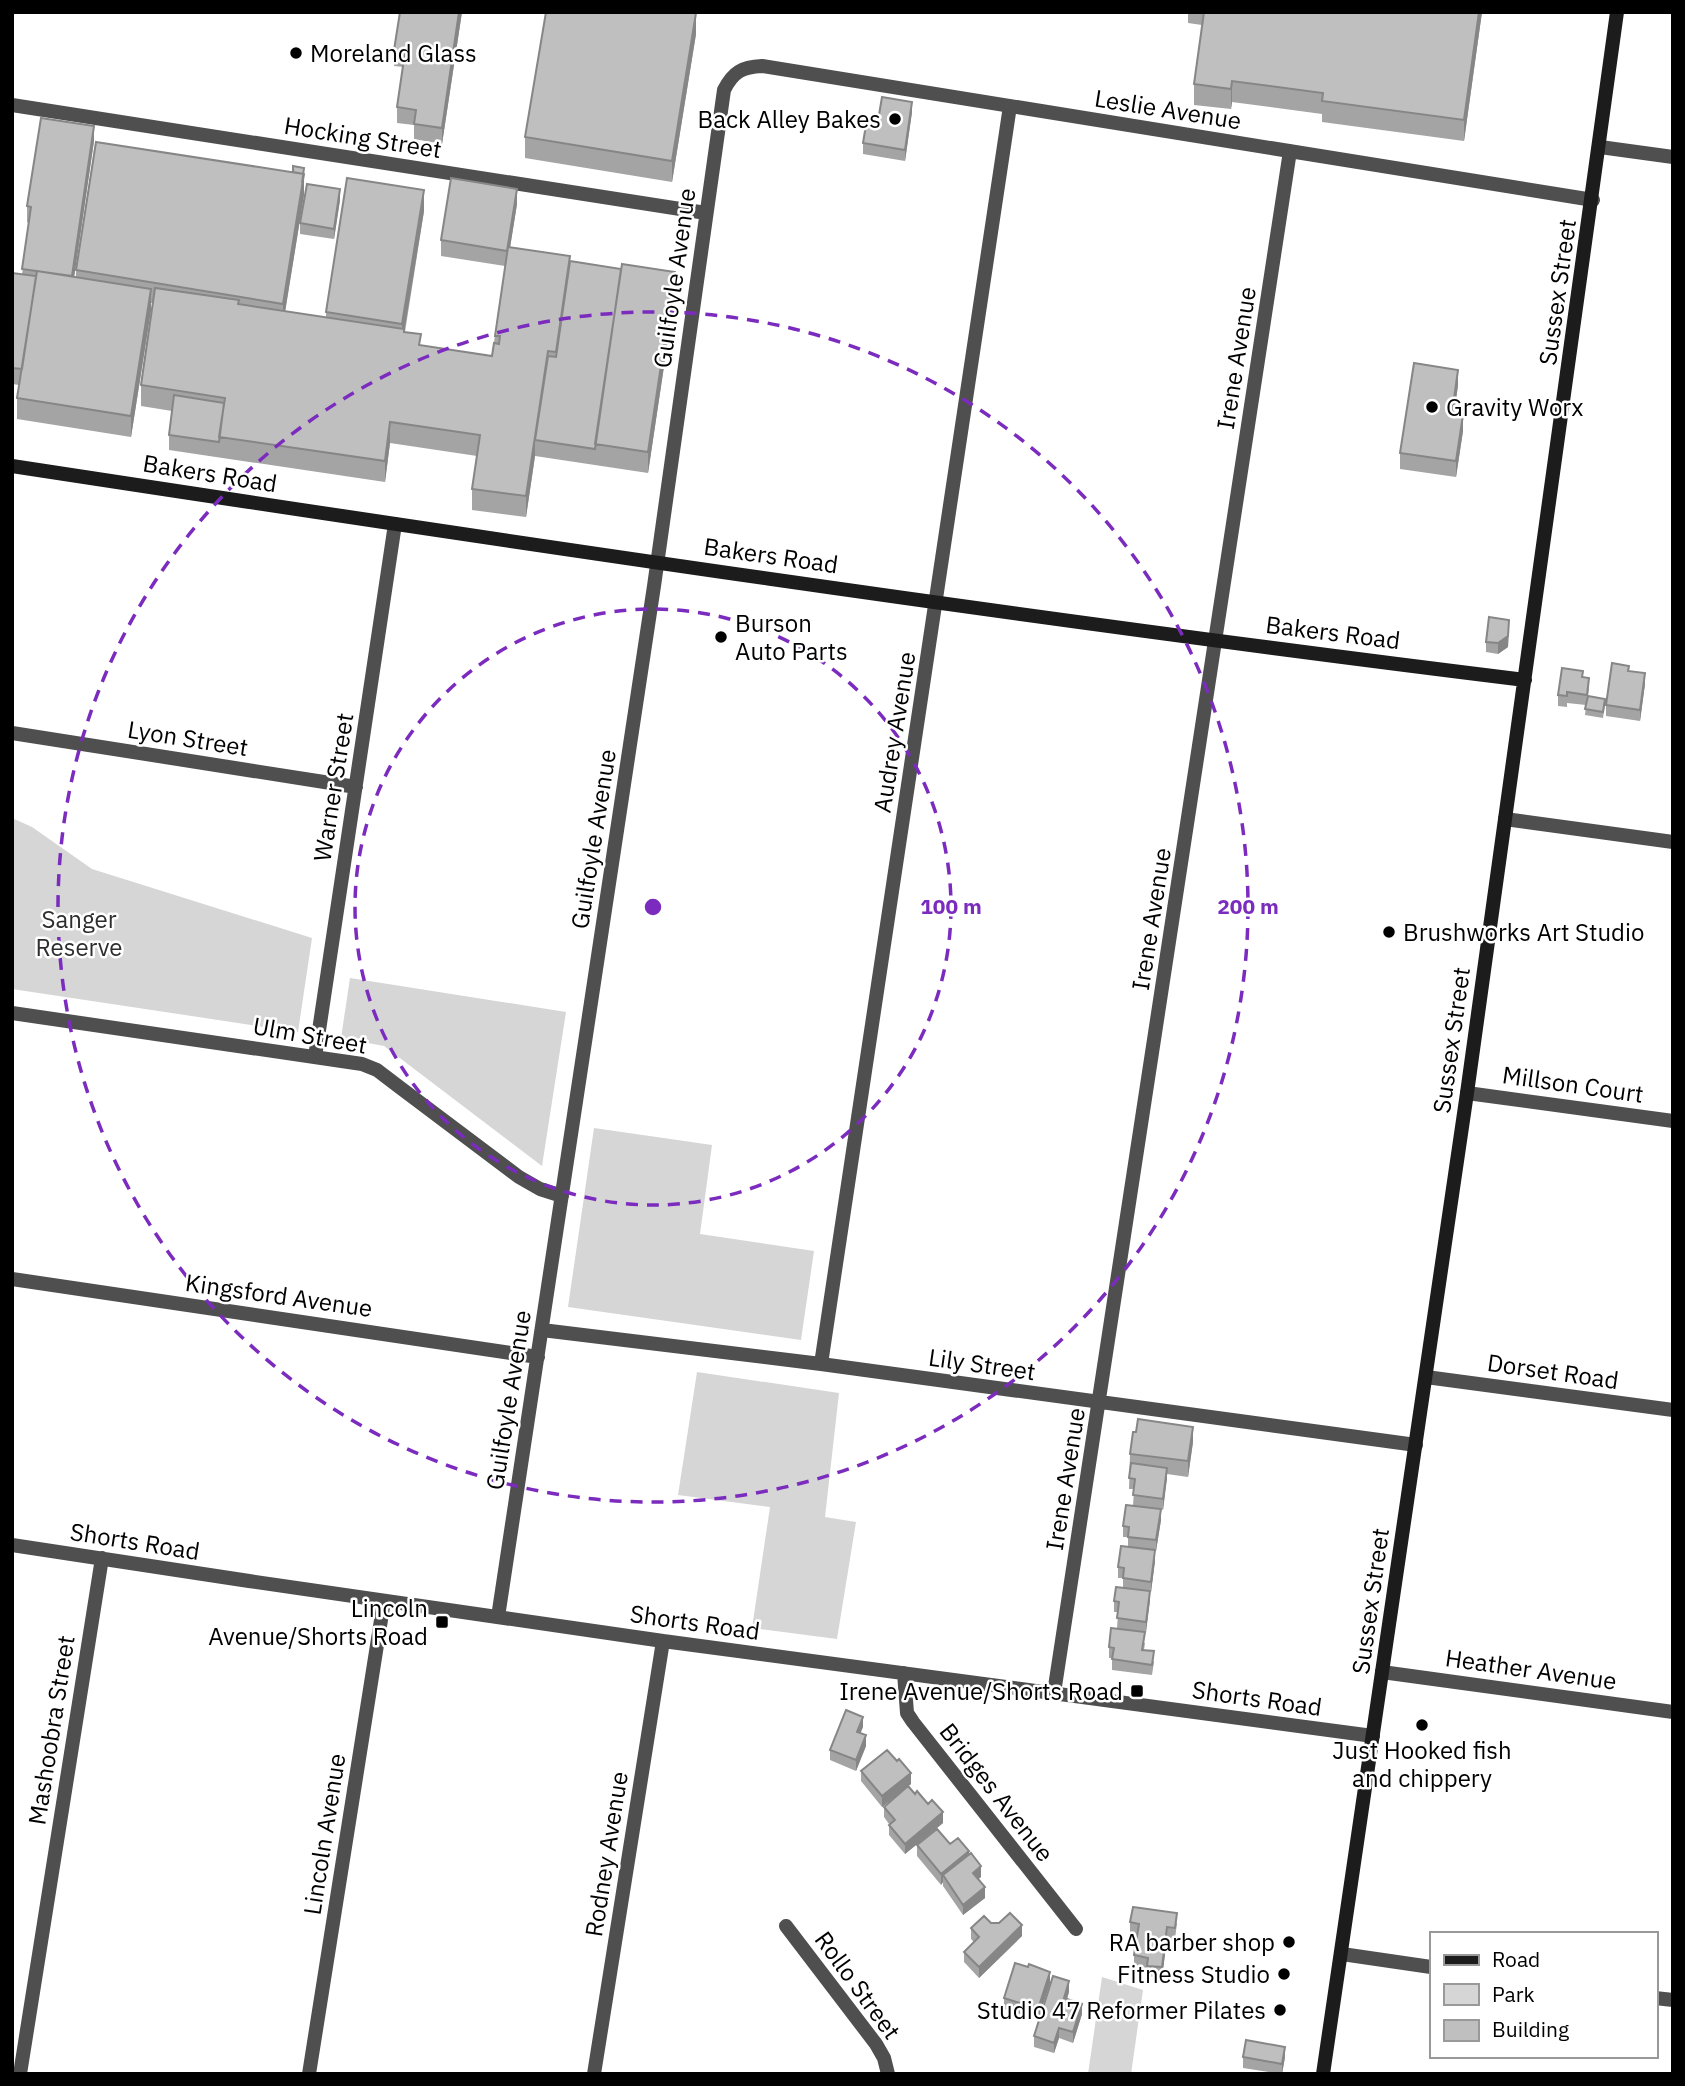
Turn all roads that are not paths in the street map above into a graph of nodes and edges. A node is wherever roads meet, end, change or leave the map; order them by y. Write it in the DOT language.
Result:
graph roads {
  1 [pos="1617,12"];
  2 [pos="737,71"];
  3 [pos="12,105"];
  4 [pos="1010,106"];
  5 [pos="1600,147"];
  6 [pos="1290,151"];
  7 [pos="1673,157"];
  8 [pos="1592,200"];
  9 [pos="706,213"];
  10 [pos="12,466"];
  11 [pos="395,524"];
  12 [pos="658,562"];
  13 [pos="936,602"];
  14 [pos="1216,640"];
  15 [pos="1525,680"];
  16 [pos="12,733"];
  17 [pos="356,787"];
  18 [pos="1505,819"];
  19 [pos="1673,842"];
  20 [pos="12,1013"];
  21 [pos="315,1057"];
  22 [pos="1467,1093"];
  23 [pos="1673,1121"];
  24 [pos="562,1196"];
  25 [pos="12,1279"];
  26 [pos="542,1329"];
  27 [pos="538,1357"];
  28 [pos="821,1364"];
  29 [pos="1426,1377"];
  30 [pos="1099,1403"];
  31 [pos="1673,1410"];
  32 [pos="1416,1445"];
  33 [pos="12,1545"];
  34 [pos="102,1558"];
  35 [pos="384,1601"];
  36 [pos="498,1617"];
  37 [pos="663,1641"];
  38 [pos="1382,1672"];
  39 [pos="904,1673"];
  40 [pos="1054,1693"];
  41 [pos="1673,1712"];
  42 [pos="1373,1736"];
  43 [pos="786,1926"];
  44 [pos="1076,1929"];
  45 [pos="1342,1954"];
  46 [pos="1430,1967"];
  47 [pos="20,2074"];
  48 [pos="309,2074"];
  49 [pos="594,2074"];
  50 [pos="888,2074"];
  51 [pos="1323,2074"];
  1 -- 5 [label="street, Sussex Street"];
  2 -- 4 [label="street, Leslie Avenue"];
  2 -- 9 [label="street, Guilfoyle Avenue"];
  3 -- 9 [label="street, Hocking Street"];
  4 -- 6 [label="street, Leslie Avenue"];
  4 -- 13 [label="street, Audrey Avenue"];
  5 -- 7 [label="street"];
  5 -- 8 [label="street, Sussex Street"];
  6 -- 8 [label="street, Leslie Avenue"];
  6 -- 14 [label="street, Irene Avenue"];
  8 -- 15 [label="street, Sussex Street"];
  9 -- 12 [label="street, Guilfoyle Avenue"];
  10 -- 11 [label="street, Bakers Road"];
  11 -- 12 [label="street, Bakers Road"];
  11 -- 17 [label="street, Warner Street"];
  12 -- 13 [label="street, Bakers Road"];
  12 -- 24 [label="street, Guilfoyle Avenue"];
  13 -- 14 [label="street, Bakers Road"];
  13 -- 28 [label="street, Audrey Avenue"];
  14 -- 15 [label="street, Bakers Road"];
  14 -- 30 [label="street, Irene Avenue"];
  15 -- 18 [label="street, Sussex Street"];
  16 -- 17 [label="street, Lyon Street"];
  17 -- 21 [label="street, Warner Street"];
  18 -- 19 [label="street"];
  18 -- 22 [label="street, Sussex Street"];
  20 -- 21 [label="street, Ulm Street"];
  21 -- 24 [label="street, Ulm Street"];
  22 -- 23 [label="street, Millson Court"];
  22 -- 29 [label="street, Sussex Street"];
  24 -- 26 [label="street, Guilfoyle Avenue"];
  25 -- 27 [label="street, Kingsford Avenue"];
  26 -- 27 [label="street, Guilfoyle Avenue"];
  26 -- 28 [label="street, Lily Street"];
  27 -- 36 [label="street, Guilfoyle Avenue"];
  28 -- 30 [label="street, Lily Street"];
  29 -- 31 [label="street, Dorset Road"];
  29 -- 32 [label="street, Sussex Street"];
  30 -- 32 [label="street, Lily Street"];
  30 -- 40 [label="street, Irene Avenue"];
  32 -- 38 [label="street, Sussex Street"];
  33 -- 34 [label="street, Shorts Road"];
  34 -- 35 [label="street, Shorts Road"];
  34 -- 47 [label="street, Mashoobra Street"];
  35 -- 36 [label="street, Shorts Road"];
  35 -- 48 [label="street, Lincoln Avenue"];
  36 -- 37 [label="street, Shorts Road"];
  37 -- 39 [label="street, Shorts Road"];
  37 -- 49 [label="street, Rodney Avenue"];
  38 -- 41 [label="street, Heather Avenue"];
  38 -- 42 [label="street, Sussex Street"];
  39 -- 40 [label="street, Shorts Road"];
  39 -- 44 [label="street, Bridges Avenue"];
  40 -- 42 [label="street, Shorts Road"];
  42 -- 45 [label="street, Sussex Street"];
  43 -- 50 [label="street, Rollo Street"];
  45 -- 46 [label="street"];
  45 -- 51 [label="street, Sussex Street"];
}
